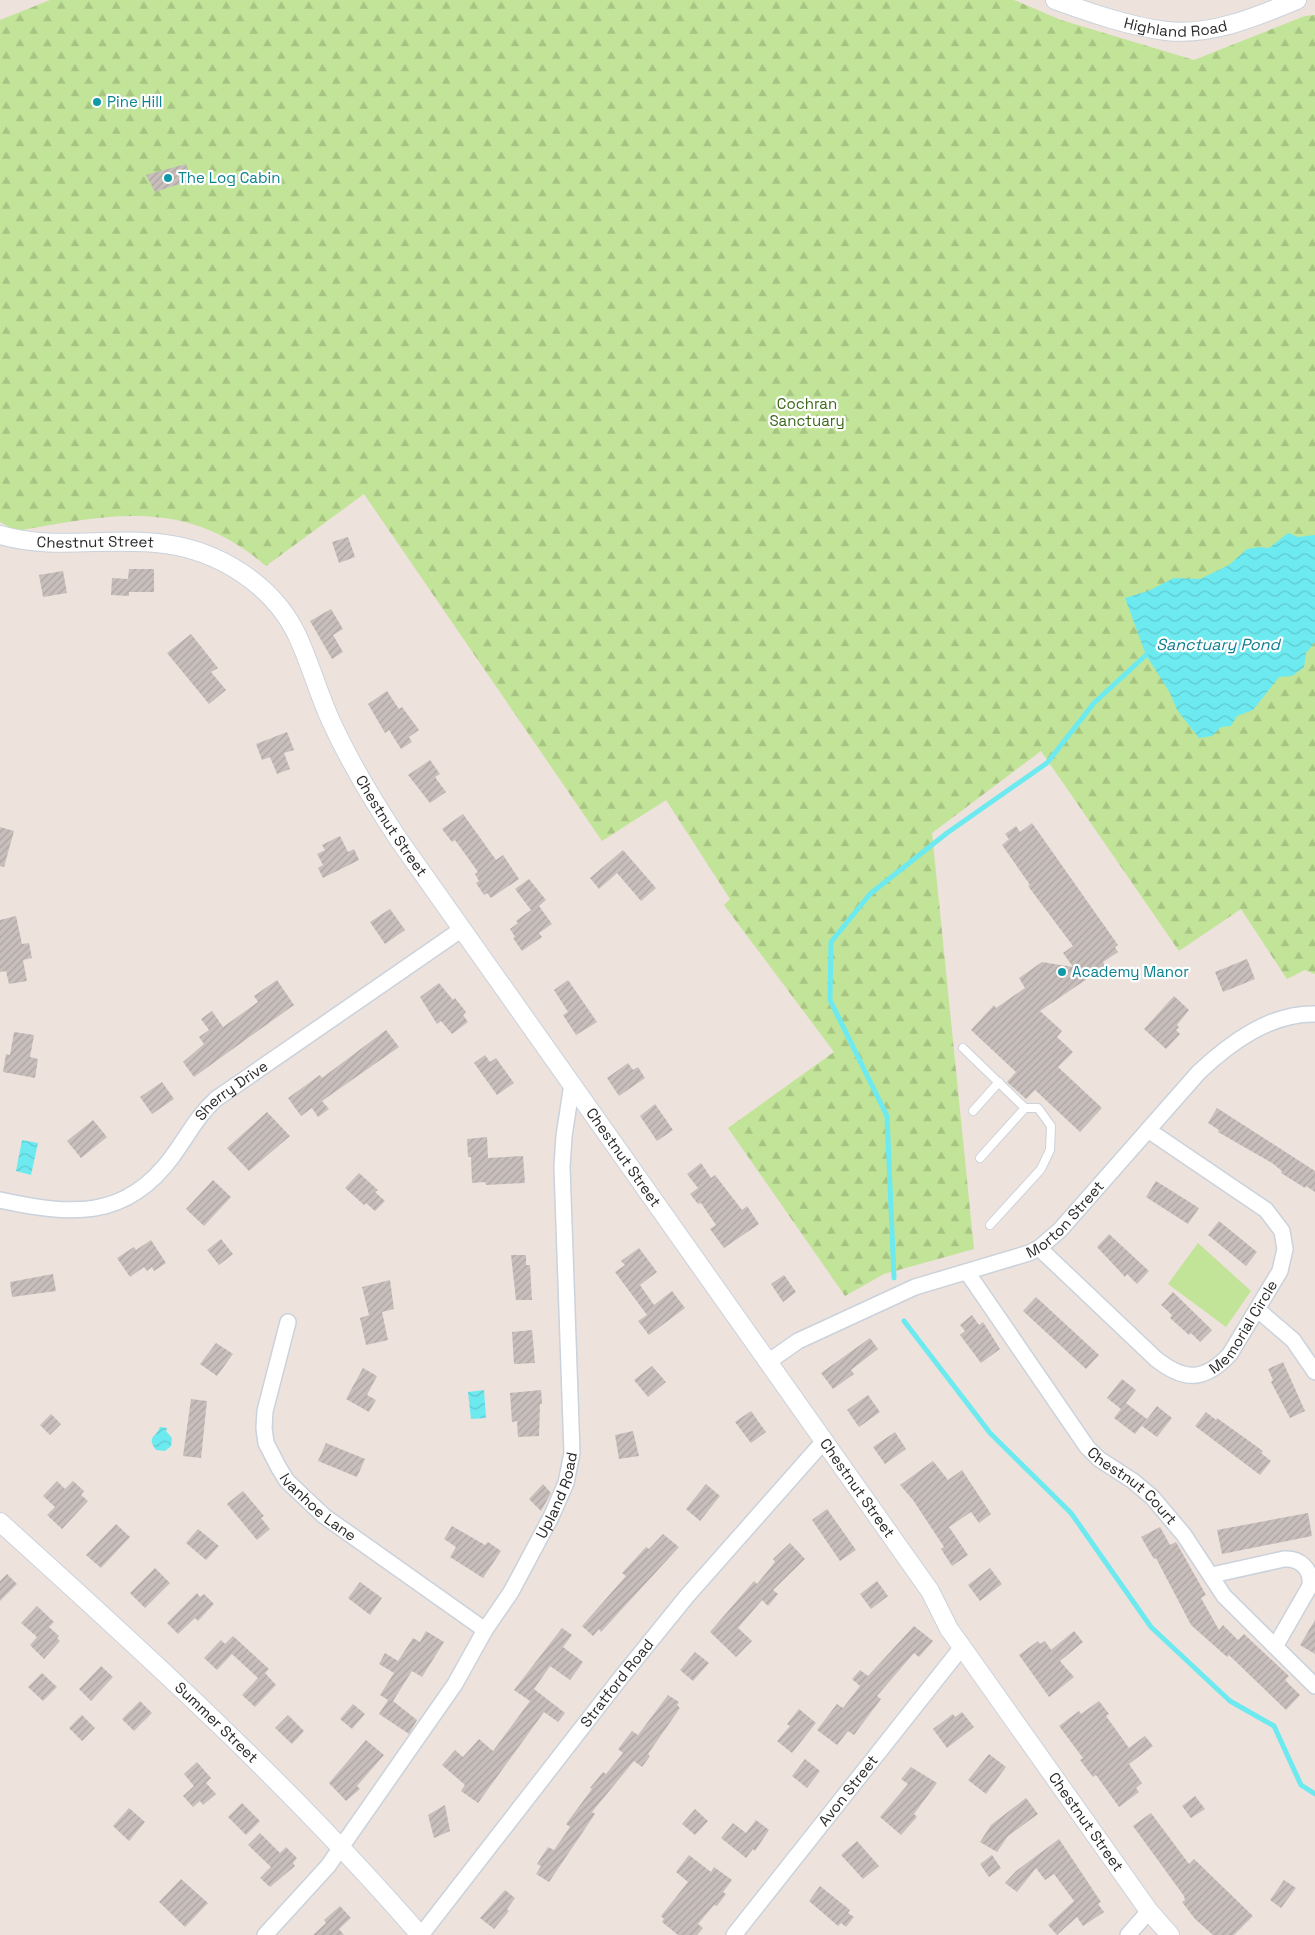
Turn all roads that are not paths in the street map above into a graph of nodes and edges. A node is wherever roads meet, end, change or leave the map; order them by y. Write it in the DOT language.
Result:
graph roads {
  1 [pos="1055,0"];
  2 [pos="1296,0"];
  3 [pos="0,536"];
  4 [pos="462,929"];
  5 [pos="1315,1014"];
  6 [pos="963,1048"];
  7 [pos="1000,1082"];
  8 [pos="572,1084"];
  9 [pos="1025,1108"];
  10 [pos="973,1110"];
  11 [pos="1148,1130"];
  12 [pos="980,1158"];
  13 [pos="0,1200"];
  14 [pos="990,1225"];
  15 [pos="1039,1248"];
  16 [pos="967,1272"];
  17 [pos="1258,1310"];
  18 [pos="288,1322"];
  19 [pos="768,1362"];
  20 [pos="1315,1372"];
  21 [pos="824,1441"];
  22 [pos="0,1522"];
  23 [pos="1212,1575"];
  24 [pos="485,1630"];
  25 [pos="1276,1645"];
  26 [pos="962,1647"];
  27 [pos="1315,1686"];
  28 [pos="340,1846"];
  29 [pos="1149,1911"];
  30 [pos="265,1935"];
  31 [pos="420,1935"];
  32 [pos="734,1935"];
  33 [pos="1128,1935"];
  34 [pos="1170,1935"];
  1 -- 2 [label="street, Highland Road"];
  3 -- 4 [label="street, Chestnut Street"];
  4 -- 8 [label="street, Chestnut Street"];
  4 -- 13 [label="street, Sherry Drive"];
  5 -- 11 [label="street, Morton Street"];
  6 -- 7 [label="lane"];
  7 -- 9 [label="lane"];
  7 -- 10 [label="lane"];
  8 -- 19 [label="street, Chestnut Street"];
  8 -- 24 [label="street, Upland Road"];
  9 -- 12 [label="lane"];
  9 -- 14 [label="lane"];
  11 -- 15 [label="street, Morton Street"];
  11 -- 17 [label="street, Memorial Circle"];
  15 -- 16 [label="street, Morton Street"];
  15 -- 17 [label="street, Memorial Circle"];
  16 -- 19 [label="street, Morton Street"];
  16 -- 23 [label="street, Chestnut Court"];
  17 -- 20 [label="street"];
  18 -- 24 [label="street, Ivanhoe Lane"];
  19 -- 21 [label="street, Chestnut Street"];
  21 -- 26 [label="street, Chestnut Street"];
  21 -- 31 [label="street, Stratford Road"];
  22 -- 28 [label="street, Summer Street"];
  23 -- 25 [label="street, Chestnut Court"];
  23 -- 25 [label="street"];
  24 -- 28 [label="street, Upland Road"];
  25 -- 27 [label="street, Chestnut Court"];
  26 -- 29 [label="street, Chestnut Street"];
  26 -- 32 [label="street, Avon Street"];
  28 -- 30 [label="street, Upland Road"];
  28 -- 31 [label="street, Summer Street"];
  29 -- 33 [label="street"];
  29 -- 34 [label="street, Chestnut Street"];
}
